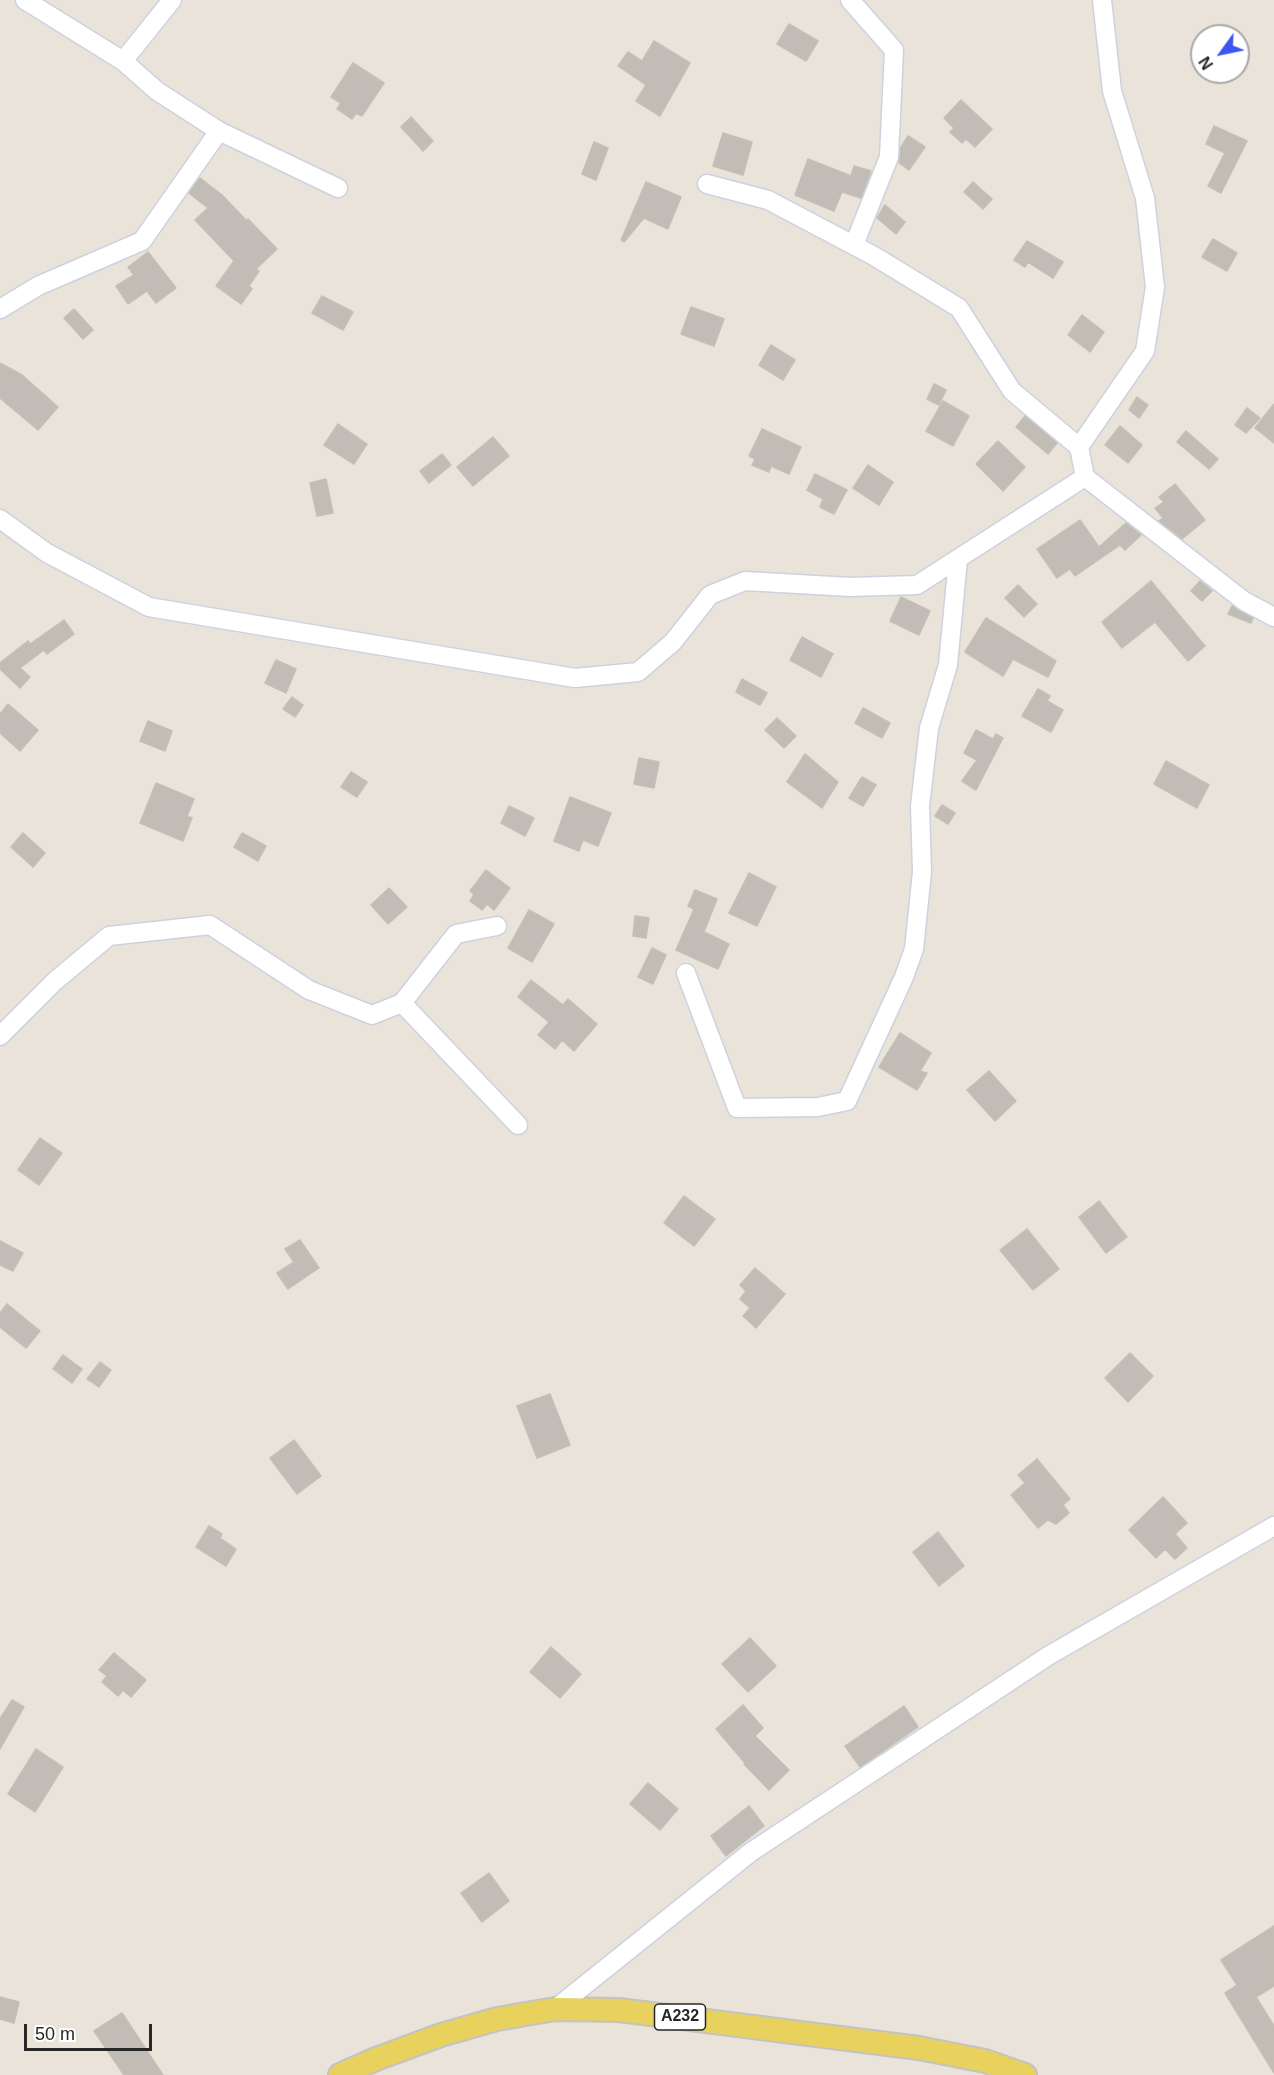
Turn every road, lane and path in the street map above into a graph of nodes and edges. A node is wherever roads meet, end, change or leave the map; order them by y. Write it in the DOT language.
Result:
graph roads {
  1 [pos="25,0"];
  2 [pos="172,0"];
  3 [pos="850,0"];
  4 [pos="1102,0"];
  5 [pos="123,61"];
  6 [pos="219,131"];
  7 [pos="708,184"];
  8 [pos="338,188"];
  9 [pos="854,245"];
  10 [pos="0,309"];
  11 [pos="1079,447"];
  12 [pos="1085,477"];
  13 [pos="0,519"];
  14 [pos="958,559"];
  15 [pos="1274,617"];
  16 [pos="497,926"];
  17 [pos="686,973"];
  18 [pos="402,1003"];
  19 [pos="0,1036"];
  20 [pos="518,1125"];
  21 [pos="1274,1526"];
  22 [pos="555,2010"];
  23 [pos="340,2075"];
  24 [pos="1026,2075"];
  1 -- 5 [label="street"];
  2 -- 5 [label="street"];
  3 -- 9 [label="street"];
  4 -- 11 [label="street"];
  5 -- 6 [label="street"];
  6 -- 8 [label="street"];
  6 -- 10 [label="street"];
  7 -- 9 [label="street"];
  9 -- 11 [label="street"];
  11 -- 12 [label="street"];
  12 -- 14 [label="street"];
  12 -- 15 [label="street"];
  13 -- 14 [label="street"];
  14 -- 17 [label="street"];
  16 -- 18 [label="street"];
  18 -- 19 [label="street"];
  18 -- 20 [label="street"];
  21 -- 22 [label="street"];
  22 -- 23 [label="main road, A232"];
  22 -- 24 [label="main road, A232"];
}
